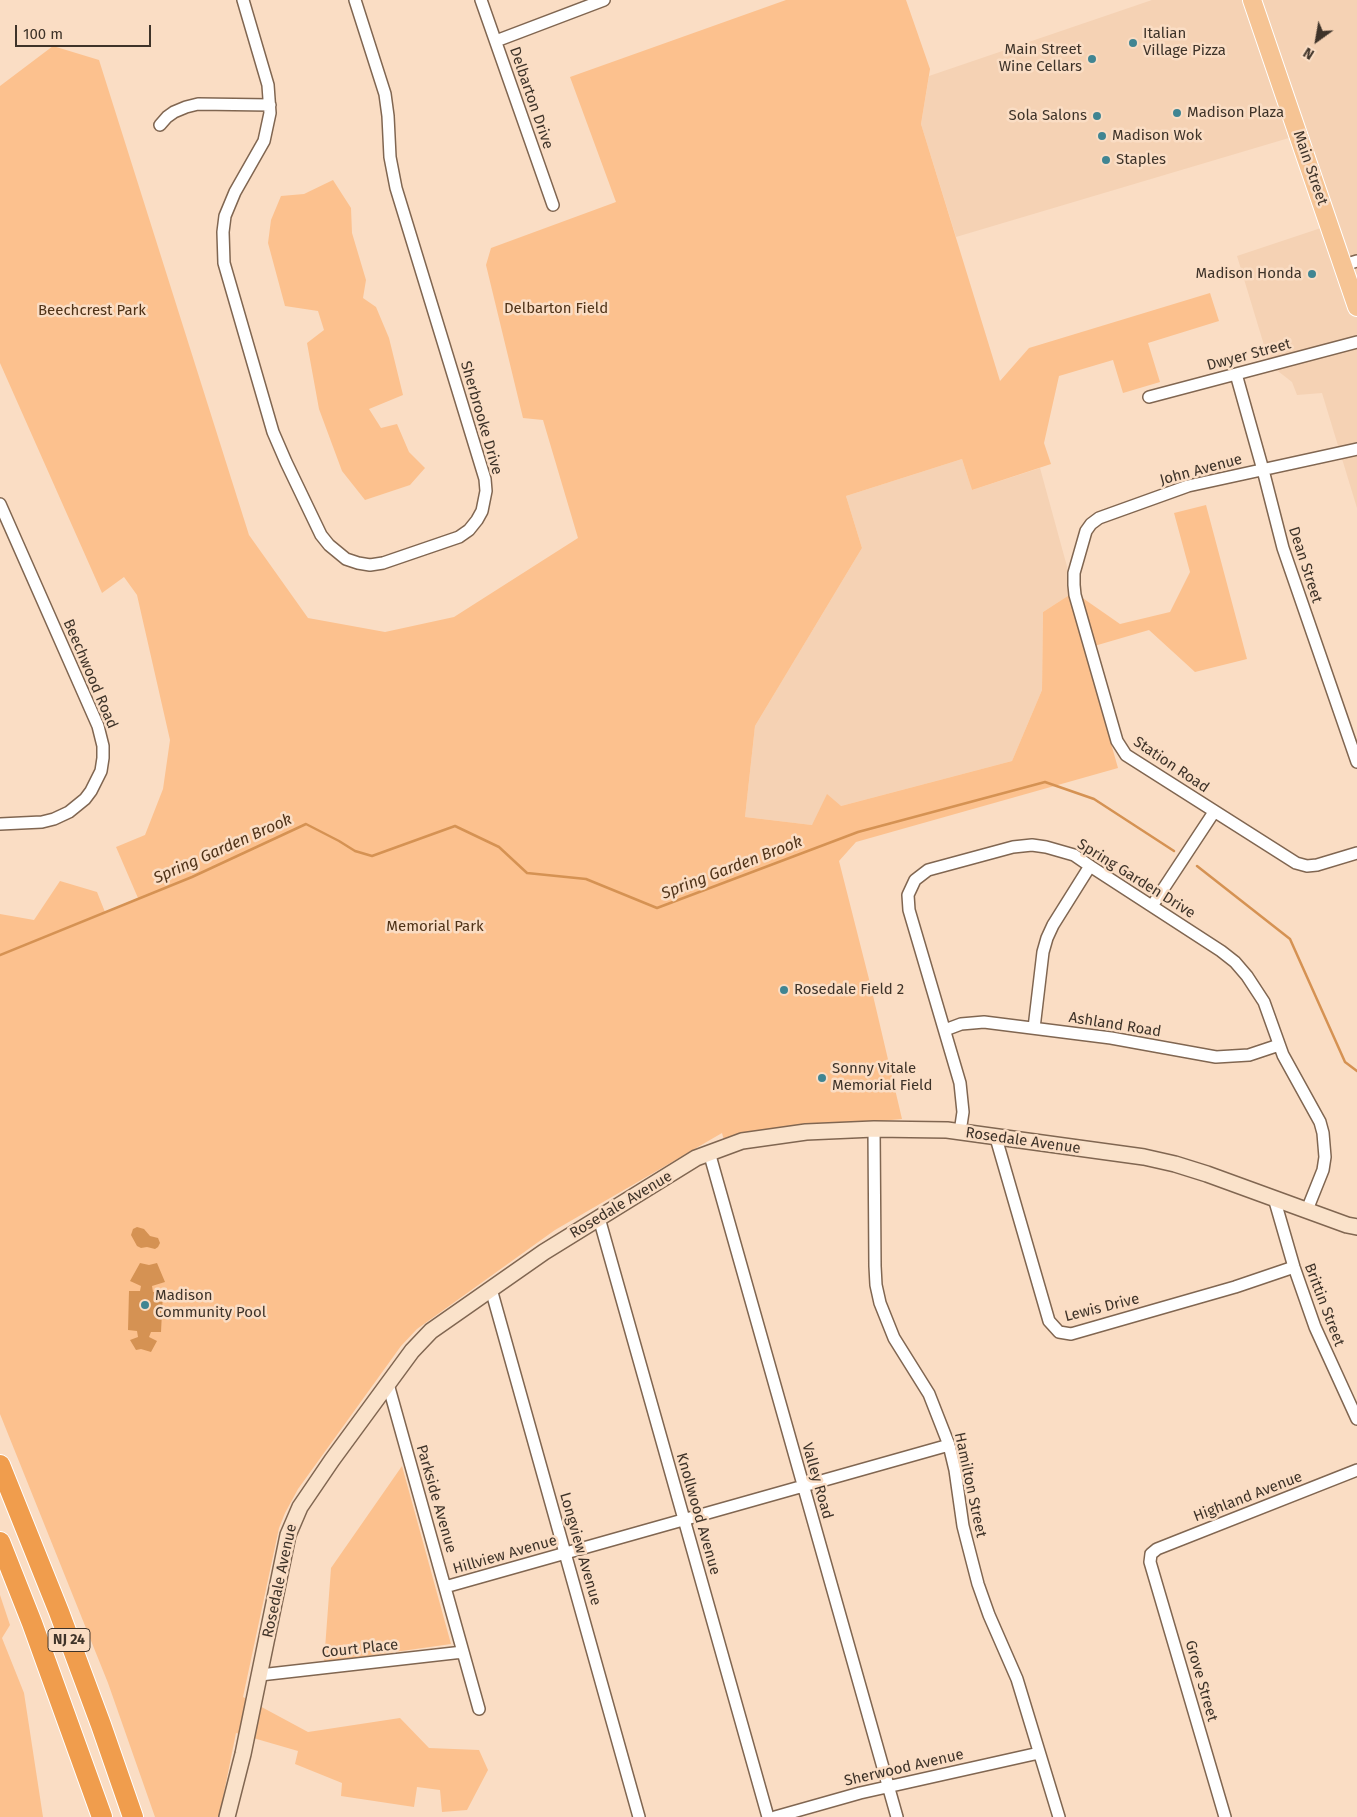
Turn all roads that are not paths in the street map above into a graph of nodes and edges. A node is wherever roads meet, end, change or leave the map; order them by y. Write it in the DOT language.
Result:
graph roads {
  1 [pos="243,0"];
  2 [pos="355,0"];
  3 [pos="481,0"];
  4 [pos="604,0"];
  5 [pos="1252,0"];
  6 [pos="496,41"];
  7 [pos="270,106"];
  8 [pos="160,125"];
  9 [pos="554,205"];
  10 [pos="1350,263"];
  11 [pos="1357,307"];
  12 [pos="1357,342"];
  13 [pos="1236,374"];
  14 [pos="1149,397"];
  15 [pos="1357,449"];
  16 [pos="1263,470"];
  17 [pos="0,504"];
  18 [pos="1078,556"];
  19 [pos="1357,762"];
  20 [pos="1214,812"];
  21 [pos="0,824"];
  22 [pos="1357,853"];
  23 [pos="1090,866"];
  24 [pos="1152,906"];
  25 [pos="1034,1028"];
  26 [pos="945,1030"];
  27 [pos="1279,1045"];
  28 [pos="874,1129"];
  29 [pos="960,1132"];
  30 [pos="996,1138"];
  31 [pos="709,1152"];
  32 [pos="1274,1198"];
  33 [pos="1307,1210"];
  34 [pos="599,1218"];
  35 [pos="1357,1227"];
  36 [pos="1294,1267"];
  37 [pos="491,1289"];
  38 [pos="388,1384"];
  39 [pos="1357,1419"];
  40 [pos="949,1445"];
  41 [pos="0,1465"];
  42 [pos="1357,1470"];
  43 [pos="803,1486"];
  44 [pos="684,1520"];
  45 [pos="0,1542"];
  46 [pos="565,1554"];
  47 [pos="1151,1554"];
  48 [pos="445,1588"];
  49 [pos="463,1652"];
  50 [pos="260,1675"];
  51 [pos="479,1709"];
  52 [pos="1040,1752"];
  53 [pos="888,1786"];
  54 [pos="102,1817"];
  55 [pos="133,1817"];
  56 [pos="227,1817"];
  57 [pos="639,1817"];
  58 [pos="768,1817"];
  59 [pos="776,1817"];
  60 [pos="897,1817"];
  61 [pos="1059,1817"];
  62 [pos="1225,1817"];
  1 -- 7 [label="street, Sherbrooke Drive"];
  2 -- 7 [label="street, Sherbrooke Drive"];
  3 -- 6 [label="street, Delbarton Drive"];
  4 -- 6 [label="street"];
  5 -- 10 [label="main road, Main Street"];
  6 -- 9 [label="street, Delbarton Drive"];
  7 -- 8 [label="street"];
  10 -- 11 [label="main road, Main Street"];
  12 -- 13 [label="street, Dwyer Street"];
  13 -- 14 [label="street, Dwyer Street"];
  13 -- 16 [label="street, Dean Street"];
  15 -- 16 [label="street, John Avenue"];
  16 -- 18 [label="street, John Avenue"];
  16 -- 19 [label="street, Dean Street"];
  17 -- 21 [label="street, Beechwood Road"];
  18 -- 20 [label="street, Station Road"];
  20 -- 22 [label="street, Station Road"];
  20 -- 24 [label="street"];
  23 -- 24 [label="street, Spring Garden Drive"];
  23 -- 25 [label="street"];
  23 -- 26 [label="street, Spring Garden Drive"];
  24 -- 27 [label="street, Spring Garden Drive"];
  25 -- 26 [label="street, Ashland Road"];
  25 -- 27 [label="street, Ashland Road"];
  26 -- 29 [label="street, Spring Garden Drive"];
  27 -- 33 [label="street, Spring Garden Drive"];
  28 -- 29 [label="street, Rosedale Avenue"];
  28 -- 31 [label="street, Rosedale Avenue"];
  28 -- 40 [label="street, Hamilton Street"];
  29 -- 30 [label="street, Rosedale Avenue"];
  30 -- 32 [label="street, Rosedale Avenue"];
  30 -- 36 [label="street, Lewis Drive"];
  31 -- 34 [label="street, Rosedale Avenue"];
  31 -- 43 [label="street, Valley Road"];
  32 -- 33 [label="street, Rosedale Avenue"];
  32 -- 36 [label="street, Brittin Street"];
  33 -- 35 [label="street, Rosedale Avenue"];
  34 -- 37 [label="street, Rosedale Avenue"];
  34 -- 44 [label="street, Knollwood Avenue"];
  36 -- 39 [label="street, Brittin Street"];
  37 -- 38 [label="street, Rosedale Avenue"];
  37 -- 46 [label="street, Longview Avenue"];
  38 -- 48 [label="street, Parkside Avenue"];
  38 -- 50 [label="street, Rosedale Avenue"];
  40 -- 43 [label="street, Hillview Avenue"];
  40 -- 52 [label="street, Hamilton Street"];
  41 -- 55 [label="highway, NJ 24"];
  42 -- 47 [label="street, Highland Avenue"];
  43 -- 44 [label="street, Hillview Avenue"];
  43 -- 53 [label="street, Valley Road"];
  44 -- 46 [label="street, Hillview Avenue"];
  44 -- 58 [label="street, Knollwood Avenue"];
  45 -- 54 [label="highway, NJ 24"];
  46 -- 48 [label="street, Hillview Avenue"];
  46 -- 57 [label="street, Longview Avenue"];
  47 -- 62 [label="street, Grove Street"];
  48 -- 49 [label="street, Parkside Avenue"];
  49 -- 50 [label="street, Court Place"];
  49 -- 51 [label="street, Parkside Avenue"];
  50 -- 56 [label="street, Rosedale Avenue"];
  52 -- 53 [label="street, Sherwood Avenue"];
  52 -- 61 [label="street, Hamilton Street"];
  53 -- 59 [label="street, Sherwood Avenue"];
  53 -- 60 [label="street, Valley Road"];
}
